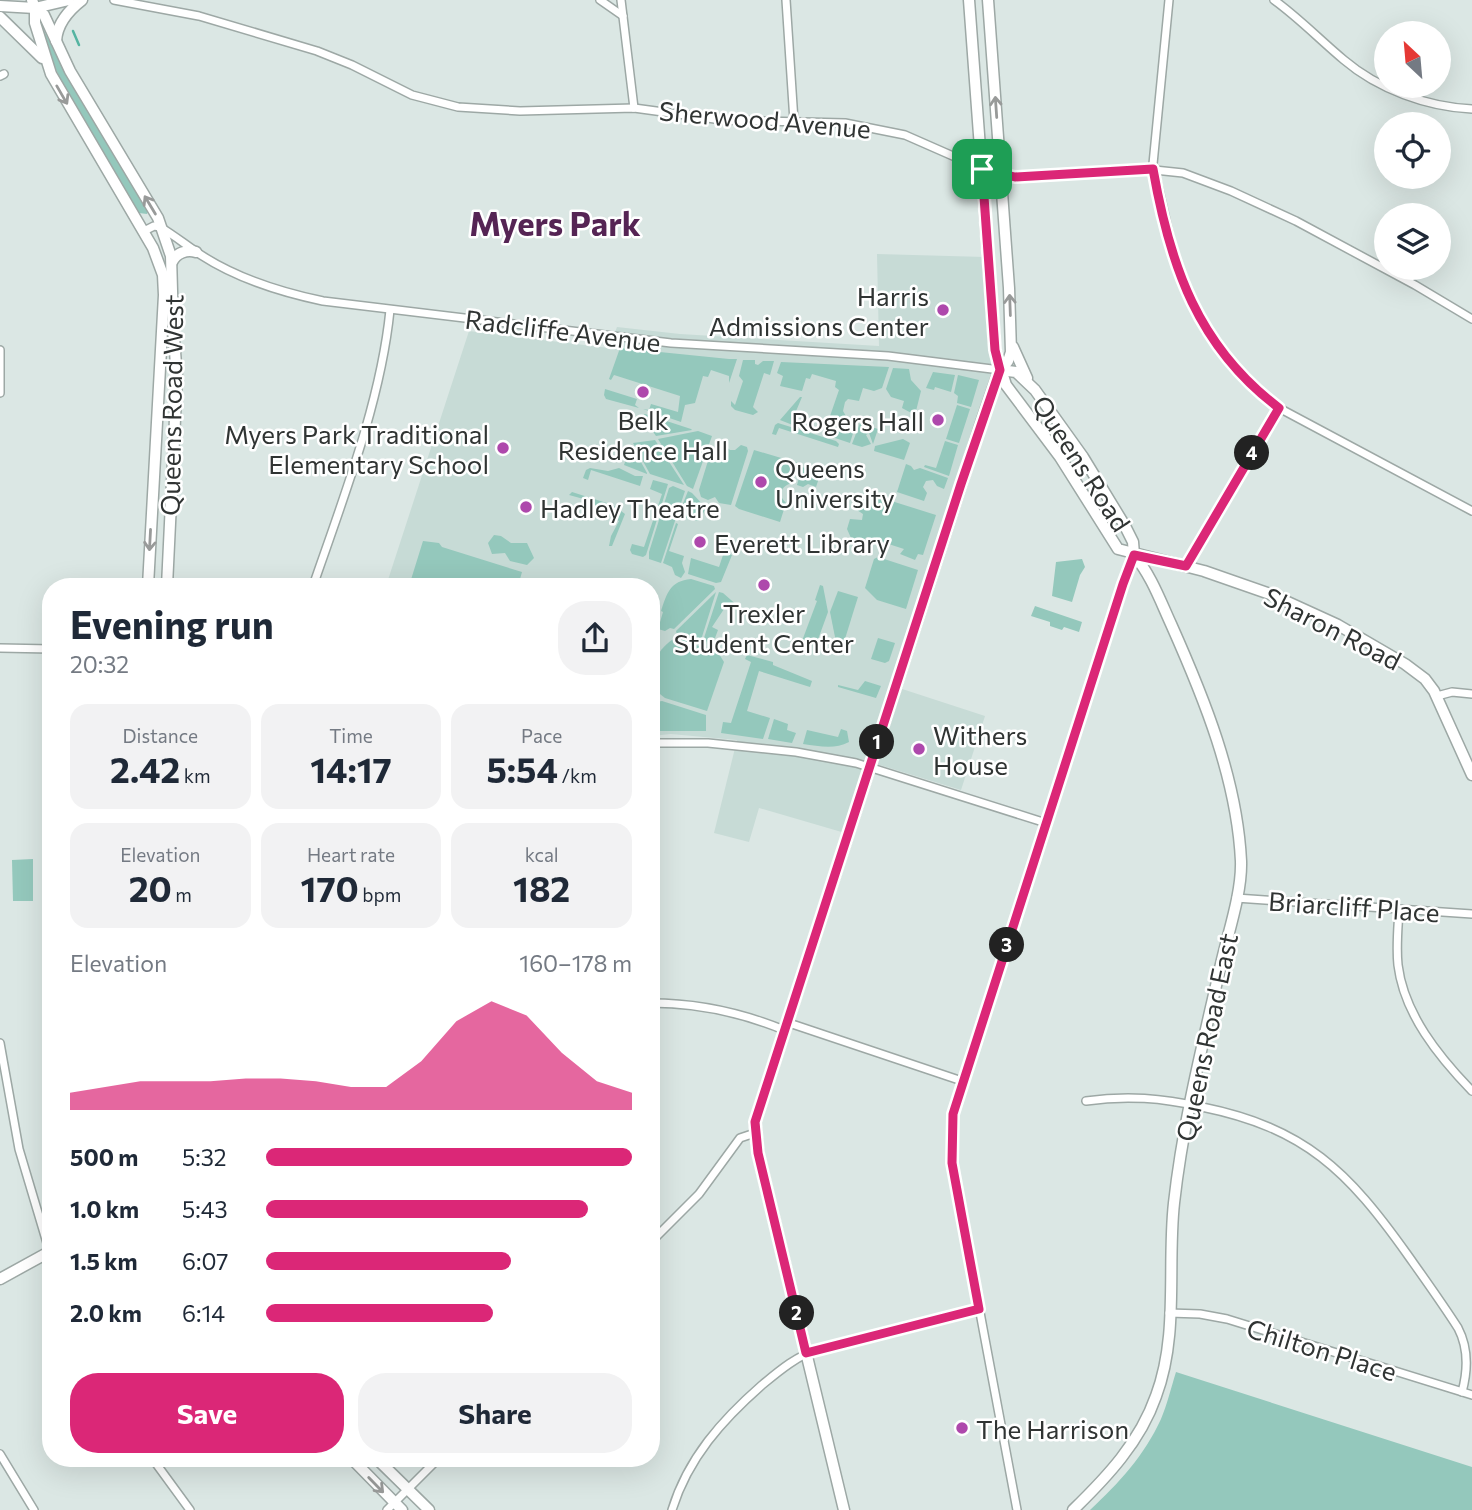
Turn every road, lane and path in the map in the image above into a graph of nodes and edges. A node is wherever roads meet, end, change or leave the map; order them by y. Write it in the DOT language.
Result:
graph roads {
  1 [pos="69,0"];
  2 [pos="82,0"];
  3 [pos="114,0"];
  4 [pos="600,0"];
  5 [pos="621,0"];
  6 [pos="786,0"];
  7 [pos="969,0"];
  8 [pos="988,0"];
  9 [pos="1169,0"];
  10 [pos="1274,0"];
  11 [pos="34,4"];
  12 [pos="0,6"];
  13 [pos="623,16"];
  14 [pos="0,17"];
  15 [pos="56,42"];
  16 [pos="50,72"];
  17 [pos="634,108"];
  18 [pos="1472,109"];
  19 [pos="794,121"];
  20 [pos="982,169"];
  21 [pos="1153,169"];
  22 [pos="1001,175"];
  23 [pos="162,228"];
  24 [pos="144,231"];
  25 [pos="196,252"];
  26 [pos="172,262"];
  27 [pos="390,310"];
  28 [pos="1472,319"];
  29 [pos="1011,335"];
  30 [pos="0,350"];
  31 [pos="1000,370"];
  32 [pos="1035,390"];
  33 [pos="0,393"];
  34 [pos="1279,408"];
  35 [pos="1472,511"];
  36 [pos="1134,555"];
  37 [pos="1186,566"];
  38 [pos="148,578"];
  39 [pos="167,578"];
  40 [pos="316,578"];
  41 [pos="0,648"];
  42 [pos="42,649"];
  43 [pos="1472,694"];
  44 [pos="1437,696"];
  45 [pos="660,743"];
  46 [pos="869,766"];
  47 [pos="1472,775"];
  48 [pos="1046,823"];
  49 [pos="1236,898"];
  50 [pos="1399,910"];
  51 [pos="1472,914"];
  52 [pos="660,1003"];
  53 [pos="785,1026"];
  54 [pos="0,1044"];
  55 [pos="962,1081"];
  56 [pos="1472,1091"];
  57 [pos="1086,1101"];
  58 [pos="1191,1104"];
  59 [pos="755,1133"];
  60 [pos="42,1226"];
  61 [pos="660,1233"];
  62 [pos="42,1257"];
  63 [pos="0,1279"];
  64 [pos="979,1309"];
  65 [pos="1169,1313"];
  66 [pos="806,1353"];
  67 [pos="1462,1392"];
  68 [pos="1472,1395"];
  69 [pos="0,1454"];
  70 [pos="159,1467"];
  71 [pos="359,1467"];
  72 [pos="385,1467"];
  73 [pos="430,1467"];
  74 [pos="407,1490"];
  75 [pos="394,1508"];
  76 [pos="34,1510"];
  77 [pos="190,1510"];
  78 [pos="429,1510"];
  79 [pos="672,1510"];
  80 [pos="844,1510"];
  81 [pos="1017,1510"];
  82 [pos="1073,1510"];
  1 -- 11 [label="street"];
  2 -- 15 [label="street"];
  3 -- 17 [label="street, Sherwood Avenue"];
  4 -- 13 [label="street"];
  5 -- 13 [label="street"];
  6 -- 19 [label="street"];
  7 -- 20 [label="street, Queens Road"];
  22 -- 8 [label="street, one-way"];
  9 -- 21 [label="street"];
  10 -- 18 [label="street"];
  11 -- 12 [label="street"];
  11 -- 15 [label="street, Queens Road West"];
  11 -- 16 [label="street, Queens Road West"];
  13 -- 17 [label="street"];
  14 -- 16 [label="street"];
  23 -- 15 [label="street, Queens Road West, one-way"];
  16 -- 24 [label="street, Queens Road West, one-way"];
  17 -- 19 [label="street, Sherwood Avenue"];
  19 -- 20 [label="street, Sherwood Avenue"];
  20 -- 22 [label="street, Sherwood Avenue"];
  20 -- 31 [label="street, Queens Road"];
  21 -- 22 [label="street, Sherwood Avenue"];
  21 -- 28 [label="street, Sherwood Avenue"];
  21 -- 34 [label="street"];
  29 -- 22 [label="street, one-way"];
  23 -- 24 [label="street"];
  23 -- 25 [label="street, Radcliffe Avenue"];
  23 -- 26 [label="street, Queens Road West"];
  24 -- 38 [label="street, Queens Road West, one-way"];
  25 -- 26 [label="street"];
  25 -- 27 [label="street, Radcliffe Avenue"];
  26 -- 39 [label="street, Queens Road West"];
  27 -- 31 [label="street, Radcliffe Avenue"];
  27 -- 40 [label="street"];
  29 -- 31 [label="street"];
  29 -- 32 [label="street"];
  30 -- 33 [label="street"];
  31 -- 32 [label="street, Queens Road"];
  31 -- 36 [label="street, Queens Road"];
  31 -- 46 [label="street"];
  32 -- 36 [label="street, Queens Road"];
  34 -- 35 [label="street"];
  34 -- 37 [label="street"];
  36 -- 37 [label="street, Sharon Road"];
  36 -- 48 [label="street"];
  36 -- 49 [label="street, Queens Road East"];
  37 -- 44 [label="street, Sharon Road"];
  41 -- 42 [label="street"];
  43 -- 44 [label="street"];
  44 -- 47 [label="street, Sharon Road"];
  45 -- 46 [label="street"];
  46 -- 48 [label="street"];
  46 -- 53 [label="street"];
  48 -- 55 [label="street"];
  49 -- 50 [label="street, Briarcliff Place"];
  49 -- 58 [label="street, Queens Road East"];
  50 -- 51 [label="street, Briarcliff Place"];
  50 -- 56 [label="street"];
  52 -- 53 [label="street"];
  53 -- 55 [label="street"];
  53 -- 59 [label="street"];
  54 -- 60 [label="street"];
  55 -- 64 [label="street"];
  57 -- 58 [label="street"];
  58 -- 65 [label="street, Queens Road East"];
  58 -- 67 [label="street"];
  59 -- 61 [label="street"];
  59 -- 66 [label="street"];
  62 -- 63 [label="street"];
  64 -- 66 [label="street"];
  64 -- 81 [label="street"];
  65 -- 67 [label="street, Chilton Place"];
  65 -- 82 [label="street, Queens Road East"];
  66 -- 79 [label="street"];
  66 -- 80 [label="street"];
  67 -- 68 [label="street, Chilton Place"];
  69 -- 76 [label="street"];
  70 -- 77 [label="street"];
  71 -- 75 [label="street, one-way"];
  72 -- 74 [label="street"];
  73 -- 74 [label="street"];
  74 -- 75 [label="street"];
  74 -- 78 [label="street"];
}
